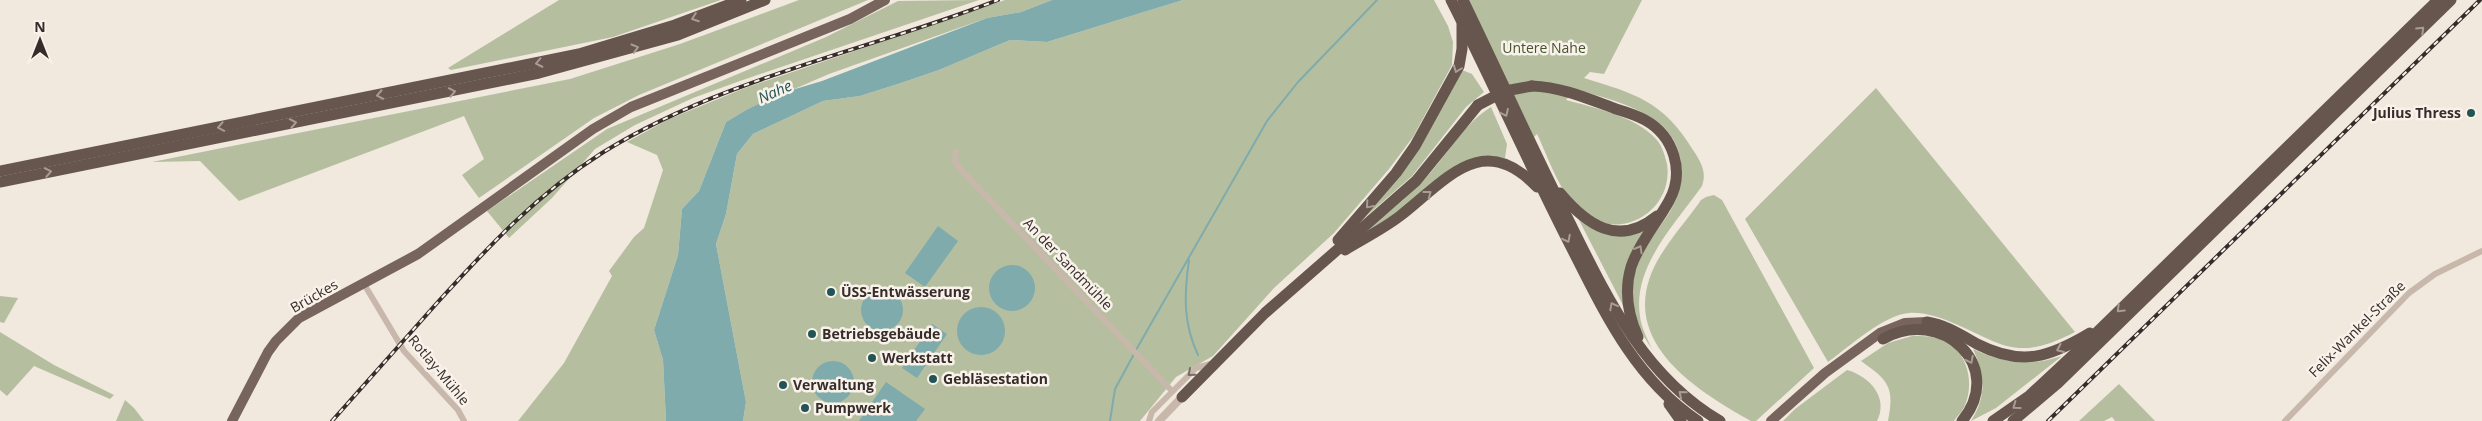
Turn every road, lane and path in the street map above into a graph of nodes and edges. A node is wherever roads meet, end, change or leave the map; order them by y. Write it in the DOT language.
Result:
graph roads {
  1 [pos="740,0"];
  2 [pos="764,0"];
  3 [pos="885,0"];
  4 [pos="1451,0"];
  5 [pos="1463,0"];
  6 [pos="2438,0"];
  7 [pos="2451,0"];
  8 [pos="1461,21"];
  9 [pos="956,152"];
  10 [pos="0,171"];
  11 [pos="1548,177"];
  12 [pos="0,182"];
  13 [pos="1545,196"];
  14 [pos="1669,201"];
  15 [pos="2482,251"];
  16 [pos="1314,268"];
  17 [pos="364,284"];
  18 [pos="1927,322"];
  19 [pos="2103,326"];
  20 [pos="1883,339"];
  21 [pos="1649,362"];
  22 [pos="1658,388"];
  23 [pos="1177,394"];
  24 [pos="1790,403"];
  25 [pos="1772,420"];
  26 [pos="232,421"];
  27 [pos="464,421"];
  28 [pos="1150,421"];
  29 [pos="1159,421"];
  30 [pos="1680,421"];
  31 [pos="1698,421"];
  32 [pos="1720,421"];
  33 [pos="1962,421"];
  34 [pos="1993,421"];
  35 [pos="2013,421"];
  36 [pos="2285,421"];
  1 -- 10 [label="highway, one-way"];
  12 -- 2 [label="highway, one-way"];
  3 -- 17 [label="main road, Brückes"];
  4 -- 8 [label="highway"];
  5 -- 11 [label="highway"];
  6 -- 19 [label="highway, one-way"];
  35 -- 7 [label="highway, one-way"];
  8 -- 13 [label="highway, one-way"];
  8 -- 16 [label="highway, one-way"];
  9 -- 23 [label="street, An der Sandmühle"];
  11 -- 14 [label="highway"];
  21 -- 11 [label="highway, one-way"];
  16 -- 13 [label="highway, one-way"];
  13 -- 22 [label="highway, one-way"];
  14 -- 16 [label="highway, bridge"];
  21 -- 14 [label="highway, one-way"];
  15 -- 36 [label="street, Felix-Wankel-Straße"];
  16 -- 23 [label="highway"];
  17 -- 26 [label="main road, Brückes"];
  17 -- 27 [label="street, Rotlay-Mühle"];
  19 -- 18 [label="highway, one-way"];
  18 -- 24 [label="main road"];
  19 -- 34 [label="highway, one-way"];
  20 -- 24 [label="main road"];
  20 -- 33 [label="highway, one-way"];
  32 -- 21 [label="highway, one-way"];
  22 -- 30 [label="highway"];
  22 -- 31 [label="highway"];
  23 -- 28 [label="street"];
  23 -- 29 [label="street"];
  24 -- 25 [label="main road"];
}
